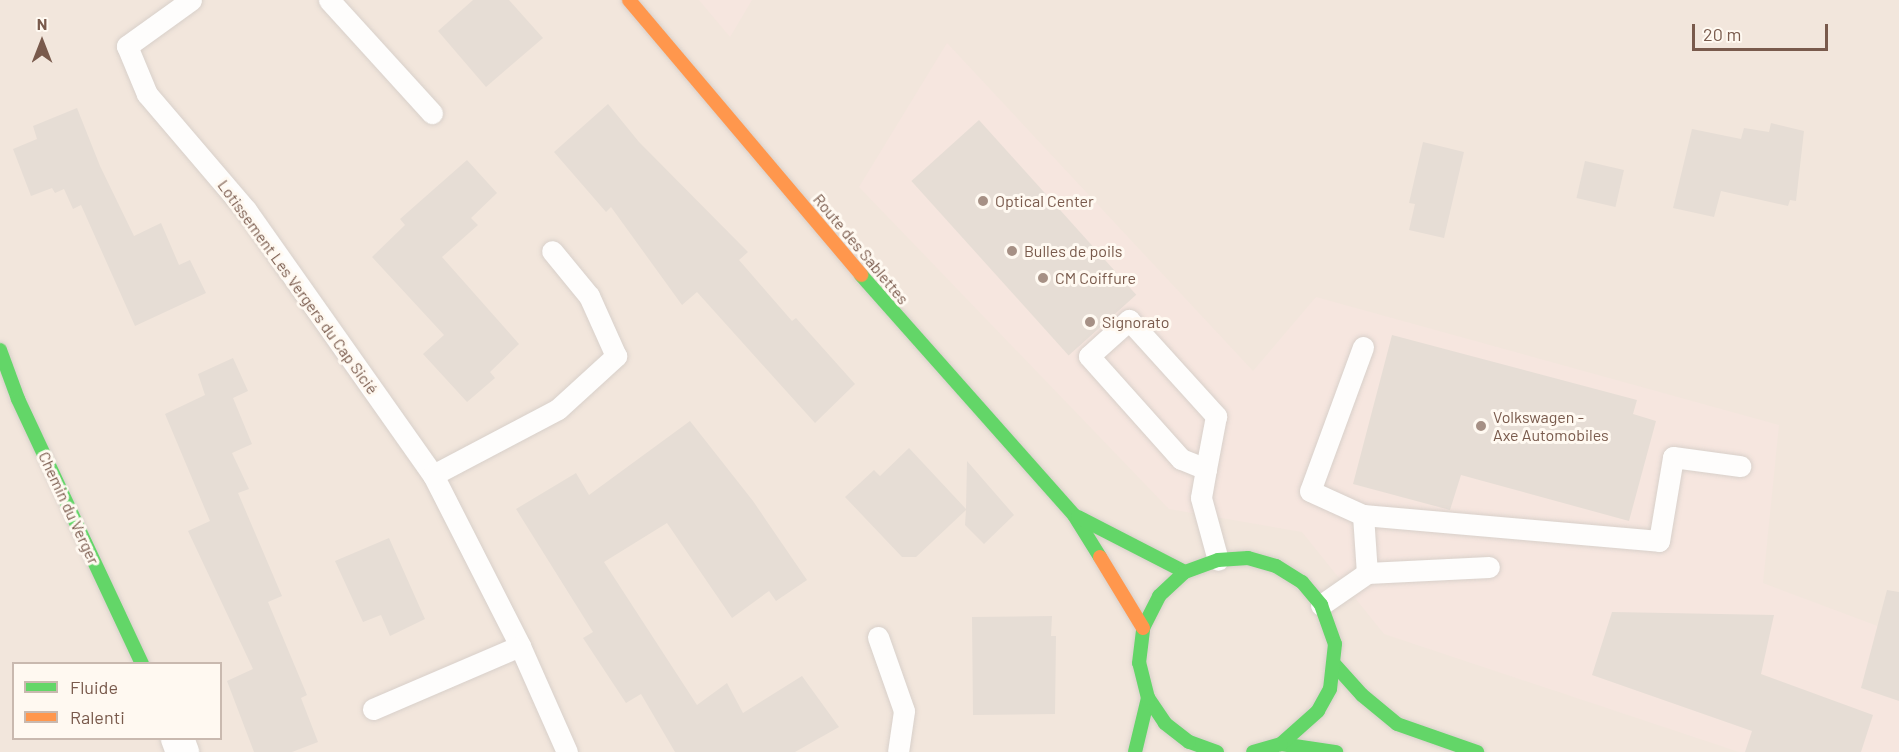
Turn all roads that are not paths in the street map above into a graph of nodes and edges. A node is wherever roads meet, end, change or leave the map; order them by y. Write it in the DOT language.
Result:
graph roads {
  1 [pos="191,0"];
  2 [pos="330,0"];
  3 [pos="629,0"];
  4 [pos="432,113"];
  5 [pos="552,251"];
  6 [pos="1363,346"];
  7 [pos="0,350"];
  8 [pos="1740,466"];
  9 [pos="1206,469"];
  10 [pos="433,475"];
  11 [pos="1074,515"];
  12 [pos="1363,515"];
  13 [pos="1218,560"];
  14 [pos="1489,567"];
  15 [pos="1185,572"];
  16 [pos="1367,573"];
  17 [pos="1321,605"];
  18 [pos="1143,628"];
  19 [pos="878,637"];
  20 [pos="520,646"];
  21 [pos="142,662"];
  22 [pos="1335,665"];
  23 [pos="1148,698"];
  24 [pos="373,709"];
  25 [pos="1281,744"];
  26 [pos="567,752"];
  27 [pos="898,752"];
  28 [pos="1135,752"];
  29 [pos="1217,752"];
  30 [pos="1253,752"];
  31 [pos="1336,752"];
  32 [pos="1477,752"];
  1 -- 10 [label="lane, Lotissement Les Vergers du Cap Sicié"];
  2 -- 4 [label="lane"];
  3 -- 11 [label="main road, Route des Sablettes"];
  5 -- 10 [label="lane"];
  6 -- 12 [label="lane"];
  7 -- 21 [label="main road, Chemin du Verger"];
  8 -- 12 [label="lane"];
  9 -- 9 [label="lane"];
  9 -- 13 [label="lane"];
  10 -- 20 [label="lane, Lotissement Les Vergers du Cap Sicié"];
  11 -- 15 [label="main road"];
  11 -- 18 [label="main road"];
  12 -- 16 [label="lane"];
  13 -- 15 [label="main road"];
  13 -- 17 [label="main road"];
  14 -- 16 [label="lane"];
  15 -- 18 [label="main road"];
  16 -- 17 [label="lane"];
  17 -- 22 [label="main road"];
  18 -- 23 [label="main road"];
  19 -- 27 [label="lane"];
  20 -- 24 [label="lane"];
  20 -- 26 [label="lane, Lotissement Les Vergers du Cap Sicié"];
  22 -- 25 [label="main road"];
  22 -- 32 [label="main road"];
  23 -- 28 [label="main road"];
  23 -- 29 [label="main road"];
  25 -- 30 [label="main road"];
  25 -- 31 [label="main road"];
}
